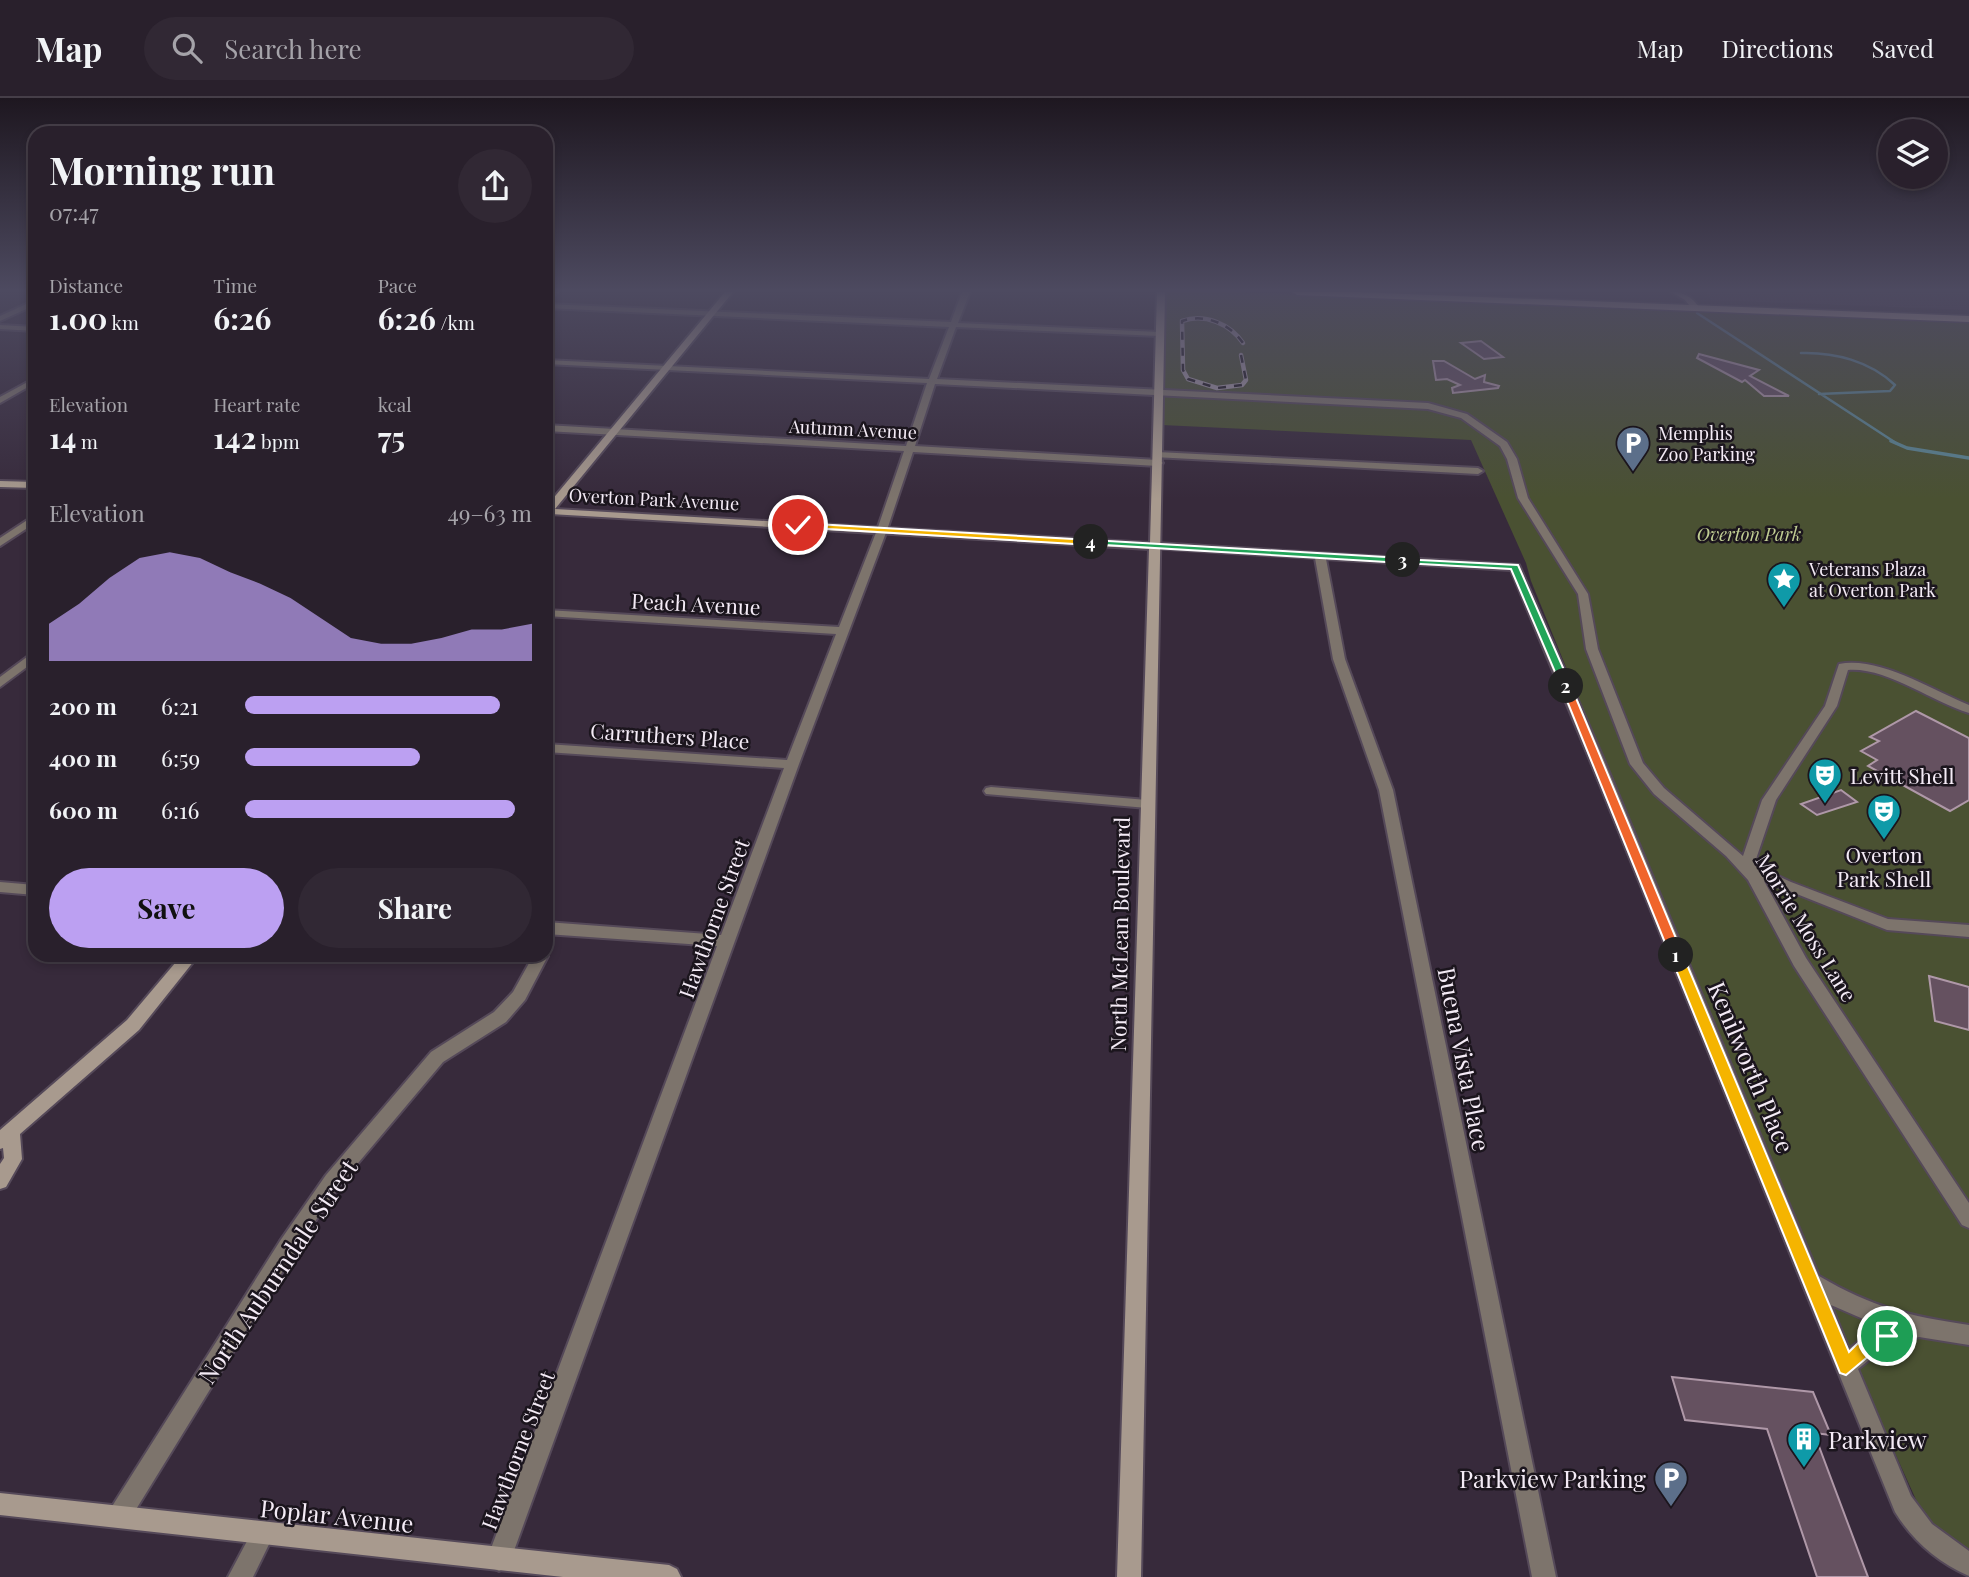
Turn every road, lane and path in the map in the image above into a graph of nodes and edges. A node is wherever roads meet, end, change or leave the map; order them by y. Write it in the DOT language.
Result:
graph roads {
  1 [pos="671,361"];
  2 [pos="940,361"];
  3 [pos="1159,361"];
  4 [pos="553,362"];
  5 [pos="665,368"];
  6 [pos="932,381"];
  7 [pos="28,384"];
  8 [pos="1158,393"];
  9 [pos="0,400"];
  10 [pos="553,428"];
  11 [pos="612,432"];
  12 [pos="910,448"];
  13 [pos="1157,459"];
  14 [pos="1478,471"];
  15 [pos="0,484"];
  16 [pos="28,485"];
  17 [pos="553,505"];
  18 [pos="553,512"];
  19 [pos="28,523"];
  20 [pos="882,530"];
  21 [pos="0,543"];
  22 [pos="1155,546"];
  23 [pos="1320,556"];
  24 [pos="1515,567"];
  25 [pos="553,613"];
  26 [pos="843,631"];
  27 [pos="28,660"];
  28 [pos="0,683"];
  29 [pos="1969,709"];
  30 [pos="553,748"];
  31 [pos="792,764"];
  32 [pos="991,791"];
  33 [pos="1147,804"];
  34 [pos="1746,867"];
  35 [pos="0,887"];
  36 [pos="28,889"];
  37 [pos="553,928"];
  38 [pos="1969,930"];
  39 [pos="727,941"];
  40 [pos="185,962"];
  41 [pos="537,962"];
  42 [pos="4,1135"];
  43 [pos="0,1181"];
  44 [pos="1969,1219"];
  45 [pos="1812,1282"];
  46 [pos="1917,1328"];
  47 [pos="1969,1335"];
  48 [pos="1846,1367"];
  49 [pos="0,1504"];
  50 [pos="119,1516"];
  51 [pos="262,1534"];
  52 [pos="499,1559"];
  53 [pos="1969,1564"];
  54 [pos="240,1577"];
  55 [pos="669,1577"];
  56 [pos="1129,1577"];
  57 [pos="1544,1577"];
  1 -- 5 [label="main road"];
  2 -- 6 [label="street, Hawthorne Street"];
  3 -- 8 [label="main road, North McLean Boulevard"];
  4 -- 5 [label="street, Morrie Moss Lane"];
  5 -- 6 [label="street, Morrie Moss Lane"];
  5 -- 11 [label="main road"];
  6 -- 8 [label="street, Morrie Moss Lane"];
  6 -- 12 [label="street, Hawthorne Street"];
  7 -- 9 [label="street"];
  8 -- 13 [label="main road, North McLean Boulevard"];
  8 -- 34 [label="street, Morrie Moss Lane"];
  10 -- 11 [label="street, Autumn Avenue"];
  11 -- 12 [label="street, Autumn Avenue"];
  11 -- 17 [label="main road"];
  12 -- 13 [label="street, Autumn Avenue"];
  12 -- 20 [label="street, Hawthorne Street"];
  13 -- 14 [label="street, Autumn Avenue"];
  13 -- 22 [label="main road, North McLean Boulevard"];
  15 -- 16 [label="main road"];
  18 -- 20 [label="main road, Overton Park Avenue"];
  19 -- 21 [label="street"];
  20 -- 22 [label="main road, Overton Park Avenue"];
  20 -- 26 [label="street, Hawthorne Street"];
  22 -- 23 [label="street, Overton Park Avenue"];
  22 -- 33 [label="main road, North McLean Boulevard"];
  23 -- 24 [label="street, Overton Park Avenue"];
  23 -- 57 [label="street, Buena Vista Place"];
  24 -- 45 [label="street, Kenilworth Place"];
  25 -- 26 [label="street, Peach Avenue"];
  26 -- 31 [label="street, Hawthorne Street"];
  27 -- 28 [label="street"];
  29 -- 34 [label="street"];
  30 -- 31 [label="street, Carruthers Place"];
  31 -- 39 [label="street, Hawthorne Street"];
  32 -- 33 [label="street"];
  33 -- 56 [label="main road, North McLean Boulevard"];
  34 -- 38 [label="street"];
  34 -- 44 [label="street, Morrie Moss Lane"];
  35 -- 36 [label="street"];
  37 -- 39 [label="street"];
  39 -- 52 [label="street, Hawthorne Street"];
  40 -- 42 [label="main road"];
  41 -- 50 [label="street, North Auburndale Street"];
  42 -- 43 [label="main road"];
  45 -- 46 [label="street"];
  45 -- 48 [label="street, Kenilworth Place"];
  46 -- 47 [label="street"];
  46 -- 48 [label="street"];
  48 -- 53 [label="street, Kenilworth Place"];
  49 -- 50 [label="main road, Poplar Avenue"];
  50 -- 51 [label="main road, Poplar Avenue"];
  51 -- 52 [label="main road, Poplar Avenue"];
  51 -- 54 [label="street"];
  52 -- 55 [label="main road, Poplar Avenue"];
}
